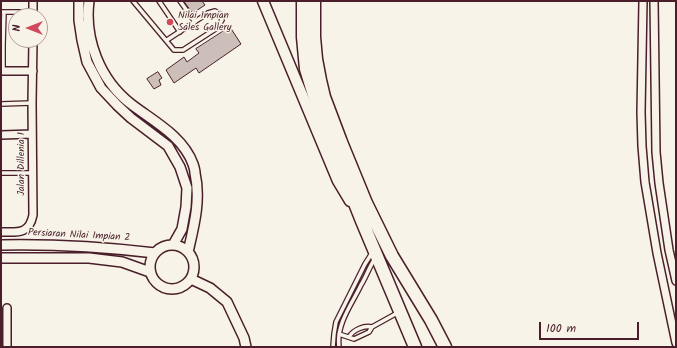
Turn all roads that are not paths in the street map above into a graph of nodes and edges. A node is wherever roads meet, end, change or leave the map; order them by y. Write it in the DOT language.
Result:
graph roads {
  1 [pos="79,1"];
  2 [pos="89,1"];
  3 [pos="133,1"];
  4 [pos="159,1"];
  5 [pos="180,1"];
  6 [pos="263,1"];
  7 [pos="303,1"];
  8 [pos="314,1"];
  9 [pos="643,1"];
  10 [pos="654,1"];
  11 [pos="3,12"];
  12 [pos="195,22"];
  13 [pos="180,32"];
  14 [pos="167,40"];
  15 [pos="2,45"];
  16 [pos="33,48"];
  17 [pos="2,71"];
  18 [pos="33,71"];
  19 [pos="32,103"];
  20 [pos="1,104"];
  21 [pos="32,134"];
  22 [pos="1,135"];
  23 [pos="1,173"];
  24 [pos="32,173"];
  25 [pos="362,221"];
  26 [pos="1,232"];
  27 [pos="1,245"];
  28 [pos="173,245"];
  29 [pos="89,246"];
  30 [pos="188,252"];
  31 [pos="376,252"];
  32 [pos="155,253"];
  33 [pos="1,258"];
  34 [pos="89,258"];
  35 [pos="150,272"];
  36 [pos="191,279"];
  37 [pos="676,281"];
  38 [pos="7,308"];
  39 [pos="400,311"];
  40 [pos="372,327"];
  41 [pos="339,334"];
  42 [pos="675,335"];
  43 [pos="349,337"];
  44 [pos="676,343"];
  45 [pos="7,347"];
  46 [pos="246,347"];
  47 [pos="333,347"];
  48 [pos="339,347"];
  49 [pos="415,347"];
  50 [pos="445,347"];
  1 -- 28 [label="street"];
  2 -- 30 [label="street"];
  3 -- 14 [label="lane"];
  4 -- 13 [label="lane"];
  5 -- 12 [label="lane"];
  6 -- 25 [label="main road"];
  7 -- 25 [label="highway"];
  8 -- 50 [label="highway"];
  9 -- 42 [label="street"];
  10 -- 37 [label="street"];
  11 -- 15 [label="lane"];
  12 -- 13 [label="lane"];
  12 -- 14 [label="lane"];
  13 -- 14 [label="lane"];
  15 -- 17 [label="lane"];
  16 -- 18 [label="street, Jalan Dillenia 1"];
  17 -- 18 [label="street"];
  18 -- 19 [label="street, Jalan Dillenia 1"];
  19 -- 20 [label="lane"];
  19 -- 21 [label="street, Jalan Dillenia 1"];
  21 -- 22 [label="street"];
  21 -- 24 [label="street, Jalan Dillenia 1"];
  23 -- 24 [label="lane"];
  24 -- 26 [label="street, Jalan Dillenia 1"];
  25 -- 31 [label="highway"];
  27 -- 29 [label="street, Persiaran Nilai Impian 2"];
  28 -- 30 [label="street"];
  28 -- 32 [label="street"];
  29 -- 32 [label="street, Persiaran Nilai Impian 2"];
  29 -- 34 [label="lane"];
  30 -- 36 [label="street"];
  31 -- 39 [label="highway"];
  31 -- 41 [label="lane"];
  31 -- 47 [label="lane"];
  32 -- 35 [label="street"];
  33 -- 34 [label="street"];
  34 -- 35 [label="street"];
  35 -- 36 [label="street"];
  36 -- 46 [label="street"];
  38 -- 45 [label="street"];
  39 -- 40 [label="lane"];
  39 -- 49 [label="highway"];
  40 -- 43 [label="lane"];
  40 -- 43 [label="lane"];
  41 -- 43 [label="lane"];
  41 -- 48 [label="lane"];
  42 -- 44 [label="street"];
}
